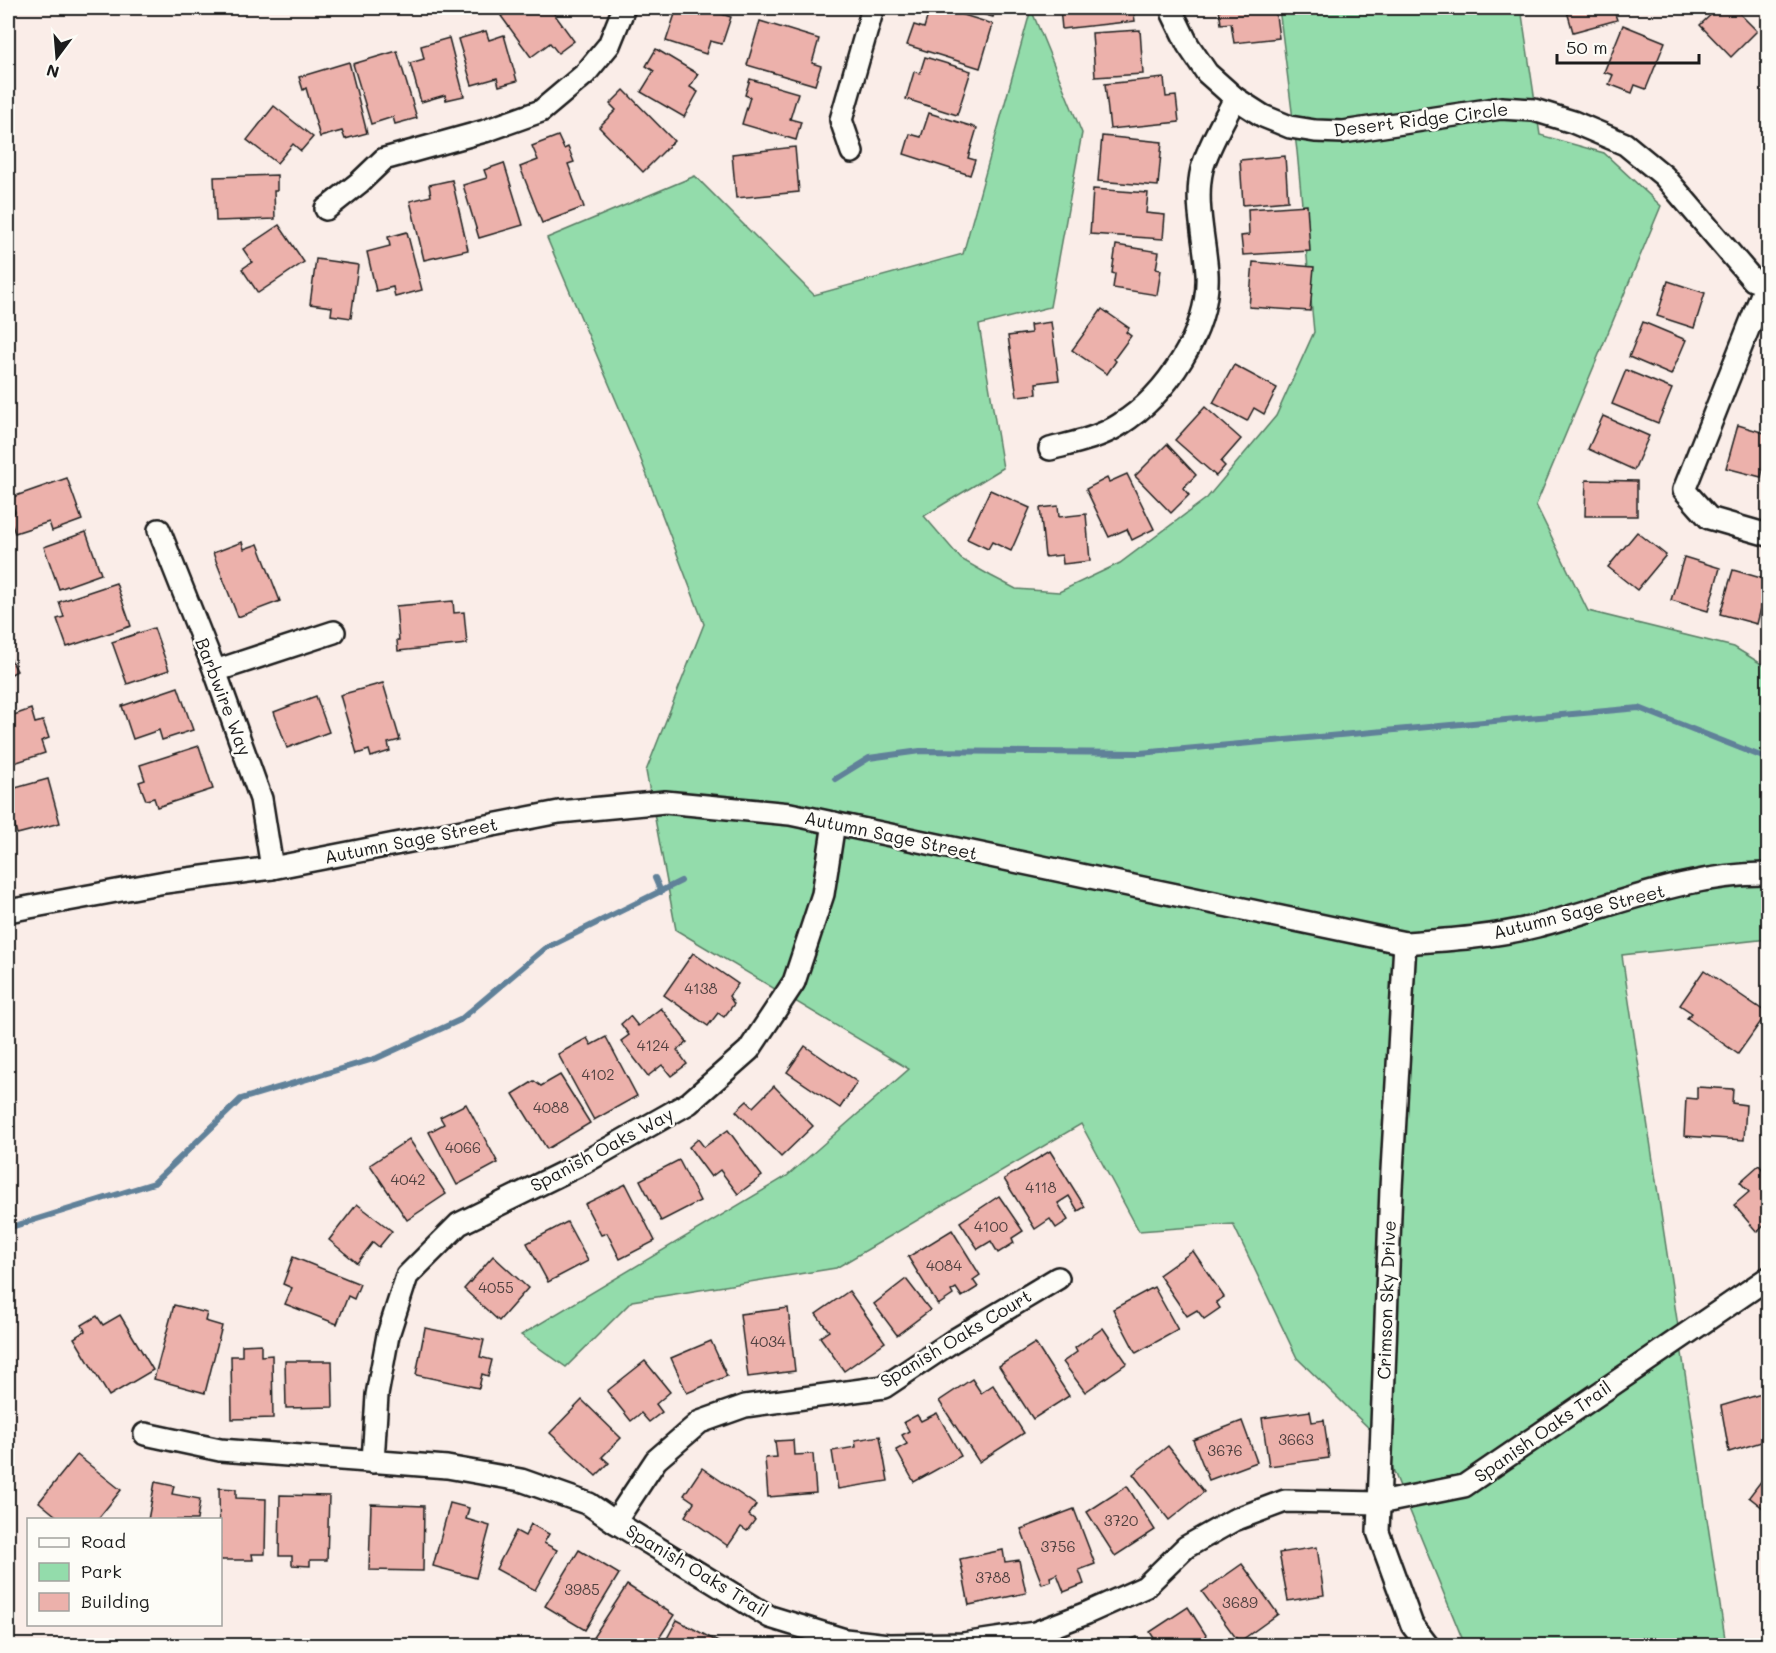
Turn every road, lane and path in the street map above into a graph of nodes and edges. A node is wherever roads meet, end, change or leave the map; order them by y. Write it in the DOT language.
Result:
graph roads {
  1 [pos="624,8"];
  2 [pos="873,8"];
  3 [pos="1172,8"];
  4 [pos="1235,98"];
  5 [pos="852,152"];
  6 [pos="326,209"];
  7 [pos="1767,284"];
  8 [pos="1050,449"];
  9 [pos="159,530"];
  10 [pos="1768,536"];
  11 [pos="334,632"];
  12 [pos="215,671"];
  13 [pos="834,824"];
  14 [pos="272,868"];
  15 [pos="1768,874"];
  16 [pos="8,911"];
  17 [pos="1405,943"];
  18 [pos="1058,1278"];
  19 [pos="1768,1278"];
  20 [pos="145,1434"];
  21 [pos="373,1462"];
  22 [pos="1379,1503"];
  23 [pos="615,1522"];
  24 [pos="1428,1646"];
  1 -- 6 [label="street"];
  2 -- 5 [label="street"];
  3 -- 4 [label="street, Desert Ridge Circle"];
  4 -- 7 [label="street, Desert Ridge Circle"];
  4 -- 8 [label="street"];
  7 -- 10 [label="street"];
  9 -- 12 [label="street, Barbwire Way"];
  11 -- 12 [label="street"];
  12 -- 14 [label="street, Barbwire Way"];
  13 -- 14 [label="street, Autumn Sage Street"];
  13 -- 17 [label="street, Autumn Sage Street"];
  13 -- 21 [label="street, Spanish Oaks Way"];
  14 -- 16 [label="street, Autumn Sage Street"];
  15 -- 17 [label="street, Autumn Sage Street"];
  17 -- 22 [label="street, Crimson Sky Drive"];
  18 -- 23 [label="street, Spanish Oaks Court"];
  19 -- 22 [label="street, Spanish Oaks Trail"];
  20 -- 21 [label="street, Spanish Oaks Trail"];
  21 -- 23 [label="street, Spanish Oaks Trail"];
  22 -- 23 [label="street, Spanish Oaks Trail"];
  22 -- 24 [label="street, Crimson Sky Drive"];
}
